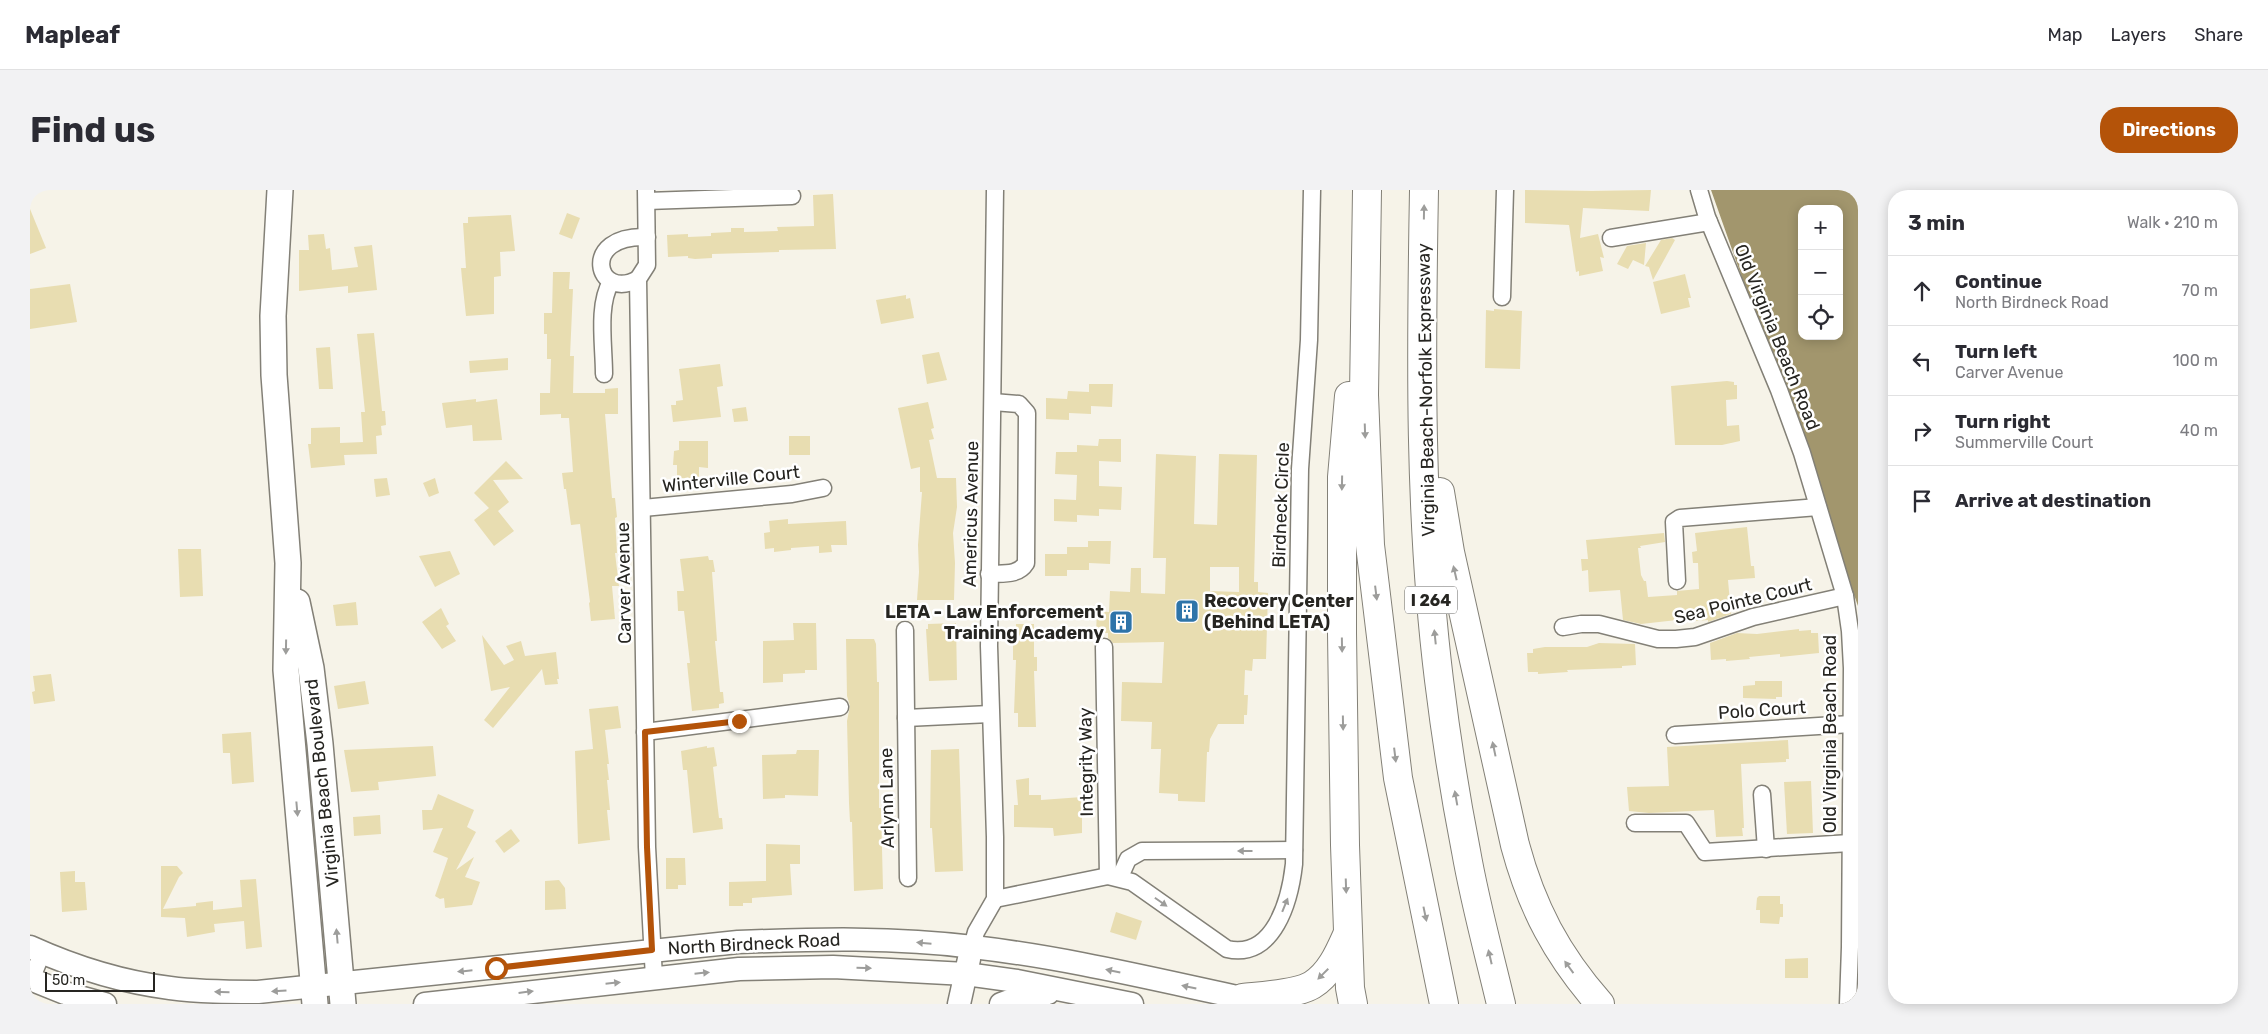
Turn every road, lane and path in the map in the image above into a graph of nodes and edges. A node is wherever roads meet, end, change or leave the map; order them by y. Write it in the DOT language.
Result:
graph roads {
  1 [pos="280,190"];
  2 [pos="995,190"];
  3 [pos="1312,190"];
  4 [pos="1367,190"];
  5 [pos="1424,190"];
  6 [pos="1505,190"];
  7 [pos="1699,190"];
  8 [pos="647,196"];
  9 [pos="792,196"];
  10 [pos="1709,222"];
  11 [pos="647,237"];
  12 [pos="1611,238"];
  13 [pos="638,279"];
  14 [pos="611,282"];
  15 [pos="1502,297"];
  16 [pos="1422,342"];
  17 [pos="604,374"];
  18 [pos="993,402"];
  19 [pos="823,488"];
  20 [pos="1818,507"];
  21 [pos="643,508"];
  22 [pos="288,563"];
  23 [pos="989,574"];
  24 [pos="1677,581"];
  25 [pos="1845,596"];
  26 [pos="1563,627"];
  27 [pos="905,630"];
  28 [pos="1104,647"];
  29 [pos="840,707"];
  30 [pos="990,714"];
  31 [pos="906,718"];
  32 [pos="1851,724"];
  33 [pos="645,732"];
  34 [pos="1675,735"];
  35 [pos="1762,794"];
  36 [pos="1635,823"];
  37 [pos="1854,844"];
  38 [pos="1766,849"];
  39 [pos="1294,850"];
  40 [pos="1114,877"];
  41 [pos="908,878"];
  42 [pos="994,900"];
  43 [pos="1348,934"];
  44 [pos="972,946"];
  45 [pos="36,950"];
  46 [pos="652,950"];
  47 [pos="966,974"];
  48 [pos="654,978"];
  49 [pos="30,980"];
  50 [pos="1067,991"];
  51 [pos="342,994"];
  52 [pos="314,996"];
  53 [pos="1243,998"];
  54 [pos="1443,1001"];
  55 [pos="105,1004"];
  56 [pos="426,1004"];
  57 [pos="958,1004"];
  58 [pos="1001,1004"];
  59 [pos="1132,1004"];
  60 [pos="1271,1004"];
  61 [pos="1353,1004"];
  62 [pos="1501,1004"];
  63 [pos="1600,1004"];
  64 [pos="1848,1004"];
  1 -- 22 [label="main road, Virginia Beach Boulevard"];
  2 -- 18 [label="street, Americus Avenue"];
  3 -- 39 [label="street, Birdneck Circle"];
  4 -- 43 [label="highway, one-way"];
  4 -- 54 [label="highway, one-way"];
  16 -- 5 [label="highway, Virginia Beach-Norfolk Expressway / I 264, one-way"];
  6 -- 15 [label="street"];
  7 -- 10 [label="street, Old Virginia Beach Road"];
  8 -- 9 [label="street"];
  8 -- 11 [label="street, Carver Avenue"];
  10 -- 12 [label="street"];
  10 -- 20 [label="street, Old Virginia Beach Road"];
  11 -- 13 [label="street, Carver Avenue"];
  11 -- 14 [label="street"];
  13 -- 14 [label="street"];
  13 -- 21 [label="street, Carver Avenue"];
  14 -- 17 [label="street"];
  62 -- 16 [label="highway, Virginia Beach-Norfolk Expressway / I 264, one-way"];
  63 -- 16 [label="highway, one-way"];
  18 -- 23 [label="street, Americus Avenue"];
  18 -- 23 [label="street"];
  19 -- 21 [label="street, Winterville Court"];
  20 -- 24 [label="street"];
  20 -- 25 [label="street, Old Virginia Beach Road"];
  21 -- 33 [label="street, Carver Avenue"];
  51 -- 22 [label="main road, Virginia Beach Boulevard, one-way"];
  22 -- 52 [label="main road, Virginia Beach Boulevard, one-way"];
  23 -- 30 [label="street, Americus Avenue"];
  25 -- 26 [label="street, Sea Pointe Court"];
  25 -- 32 [label="street, Old Virginia Beach Road"];
  27 -- 31 [label="street, Arlynn Lane"];
  28 -- 40 [label="street, Integrity Way"];
  29 -- 33 [label="street"];
  30 -- 31 [label="street"];
  30 -- 42 [label="street, Americus Avenue"];
  31 -- 41 [label="street, Arlynn Lane"];
  32 -- 34 [label="street, Polo Court"];
  32 -- 37 [label="street, Old Virginia Beach Road"];
  33 -- 46 [label="street, Carver Avenue"];
  35 -- 38 [label="street"];
  36 -- 38 [label="street"];
  37 -- 38 [label="street"];
  37 -- 64 [label="street, Old Virginia Beach Road"];
  39 -- 40 [label="street, one-way"];
  40 -- 39 [label="street, Birdneck Circle, one-way"];
  40 -- 42 [label="street"];
  42 -- 44 [label="street"];
  43 -- 53 [label="highway, one-way"];
  43 -- 61 [label="highway"];
  44 -- 46 [label="main road, North Birdneck Road, one-way"];
  44 -- 47 [label="main road"];
  53 -- 44 [label="main road, North Birdneck Road, one-way"];
  45 -- 49 [label="street"];
  52 -- 45 [label="main road, North Birdneck Road, one-way"];
  46 -- 48 [label="street, Carver Avenue"];
  46 -- 51 [label="main road, North Birdneck Road, one-way"];
  48 -- 47 [label="main road, North Birdneck Road, one-way"];
  47 -- 50 [label="main road, North Birdneck Road"];
  47 -- 57 [label="main road"];
  56 -- 48 [label="main road, North Birdneck Road, one-way"];
  49 -- 55 [label="main road"];
  50 -- 58 [label="main road"];
  50 -- 59 [label="main road, North Birdneck Road"];
  51 -- 52 [label="main road, North Birdneck Road"];
  53 -- 60 [label="main road, North Birdneck Road"];
}
